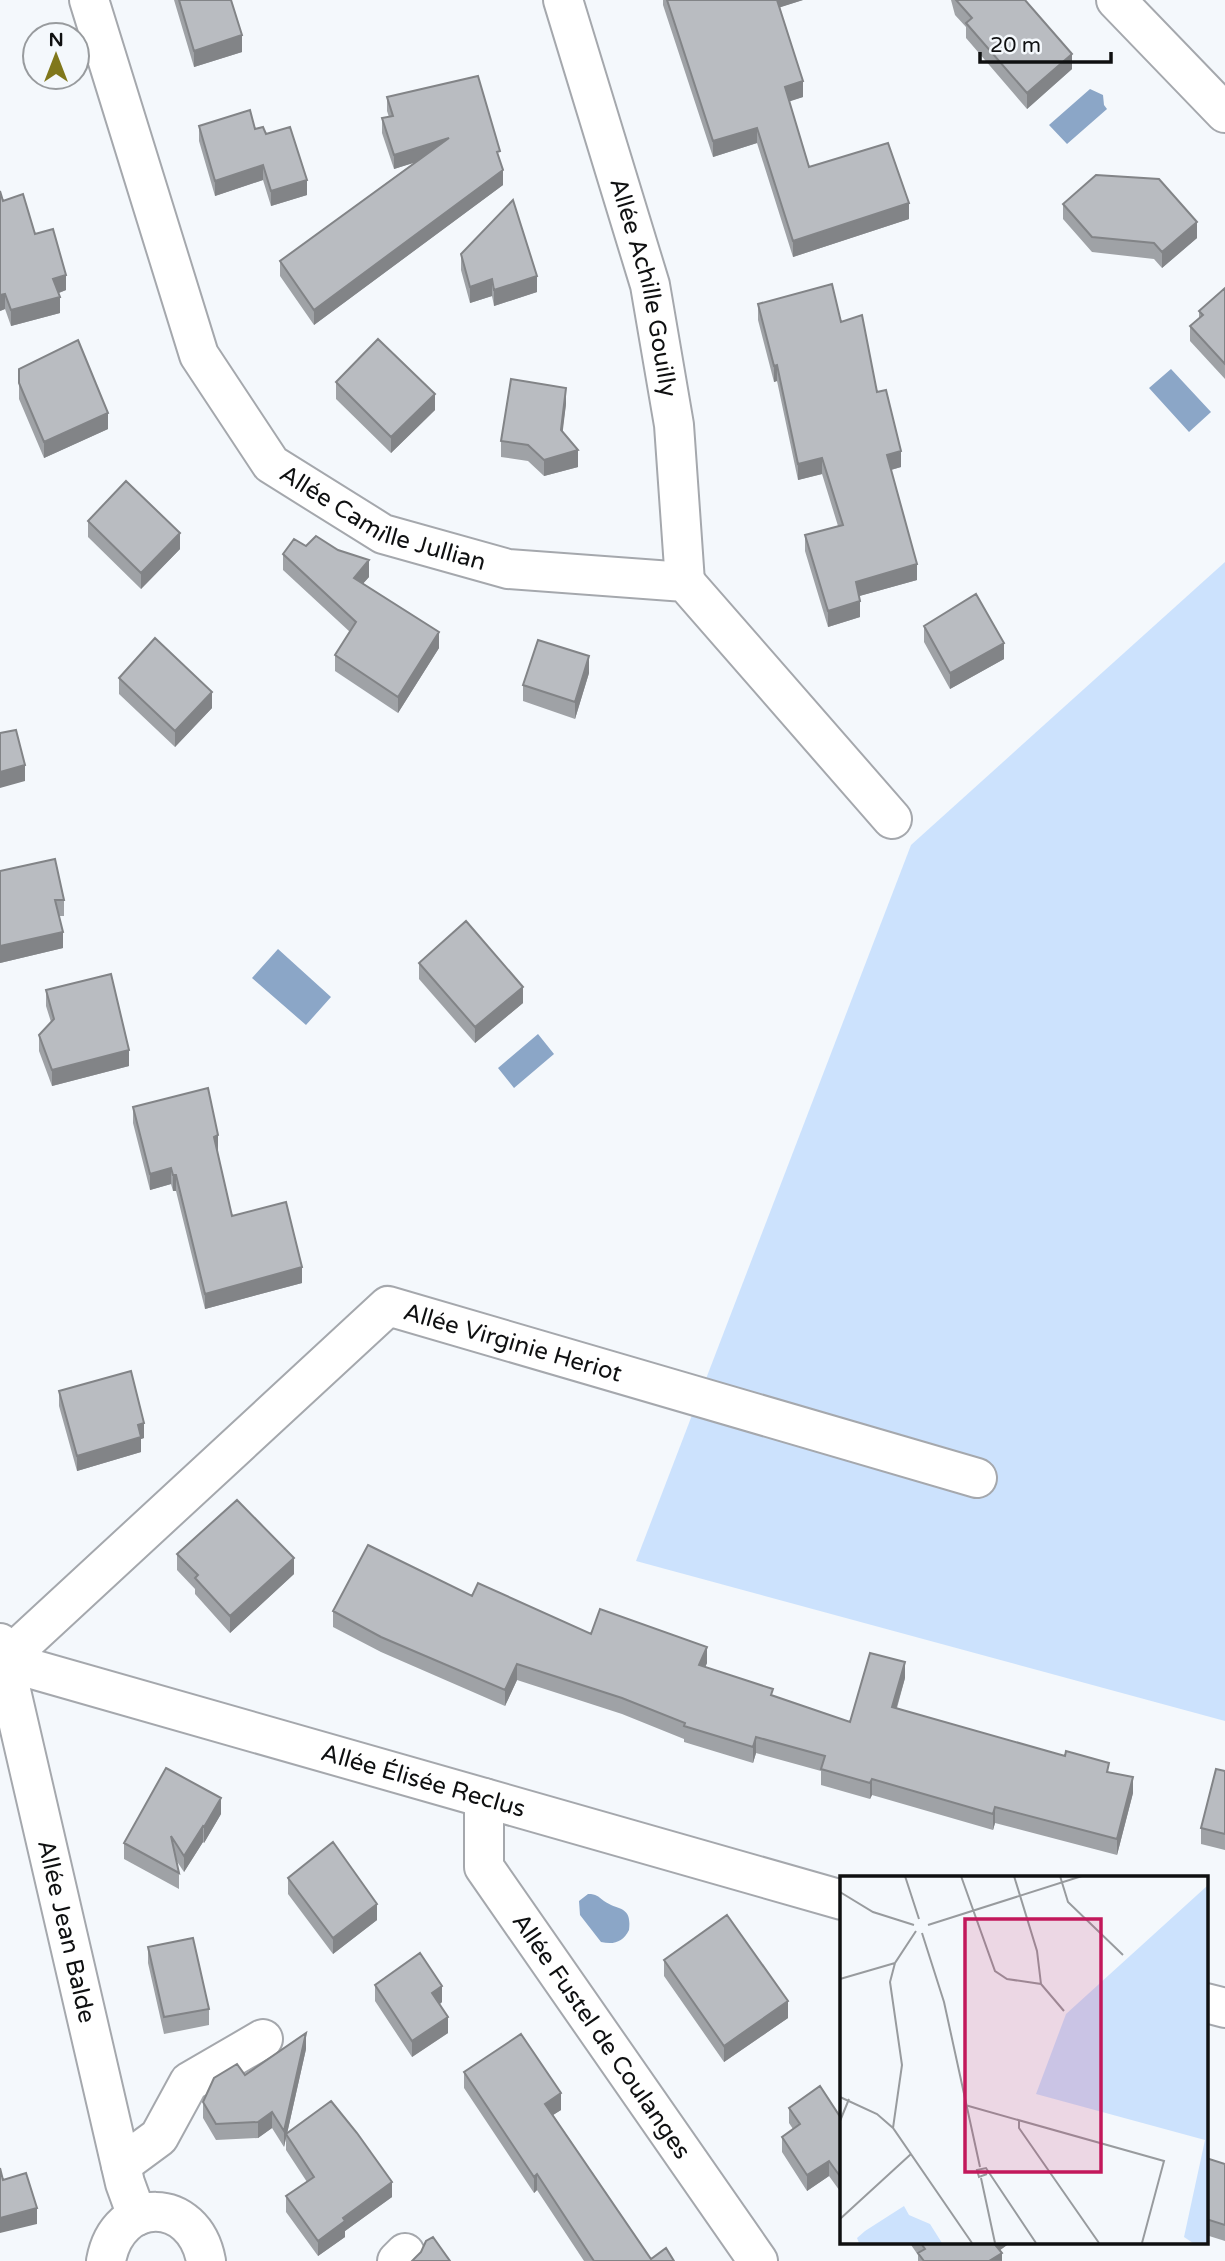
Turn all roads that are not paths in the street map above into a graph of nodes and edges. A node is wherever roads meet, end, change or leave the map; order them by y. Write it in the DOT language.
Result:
graph roads {
  1 [pos="89,0"];
  2 [pos="563,0"];
  3 [pos="1116,0"];
  4 [pos="1225,113"];
  5 [pos="685,582"];
  6 [pos="892,819"];
  7 [pos="977,1478"];
  8 [pos="2,1652"];
  9 [pos="484,1798"];
  10 [pos="840,1899"];
  11 [pos="1208,2004"];
  12 [pos="1225,2008"];
  13 [pos="263,2039"];
  14 [pos="121,2165"];
  15 [pos="137,2216"];
  16 [pos="106,2261"];
  17 [pos="206,2261"];
  18 [pos="758,2261"];
  1 -- 5 [label="street, Allée Camille Jullian"];
  2 -- 5 [label="street, Allée Achille Gouilly"];
  3 -- 4 [label="street"];
  5 -- 6 [label="street"];
  7 -- 8 [label="street, Allée Virginie Heriot"];
  8 -- 9 [label="street, Allée Élisée Reclus"];
  8 -- 14 [label="street, Allée Jean Balde"];
  9 -- 10 [label="street, Allée Élisée Reclus"];
  9 -- 18 [label="street, Allée Fustel de Coulanges"];
  11 -- 12 [label="street"];
  13 -- 14 [label="street"];
  14 -- 15 [label="street, Allée Jean Balde"];
  15 -- 16 [label="street"];
  15 -- 17 [label="street"];
}
